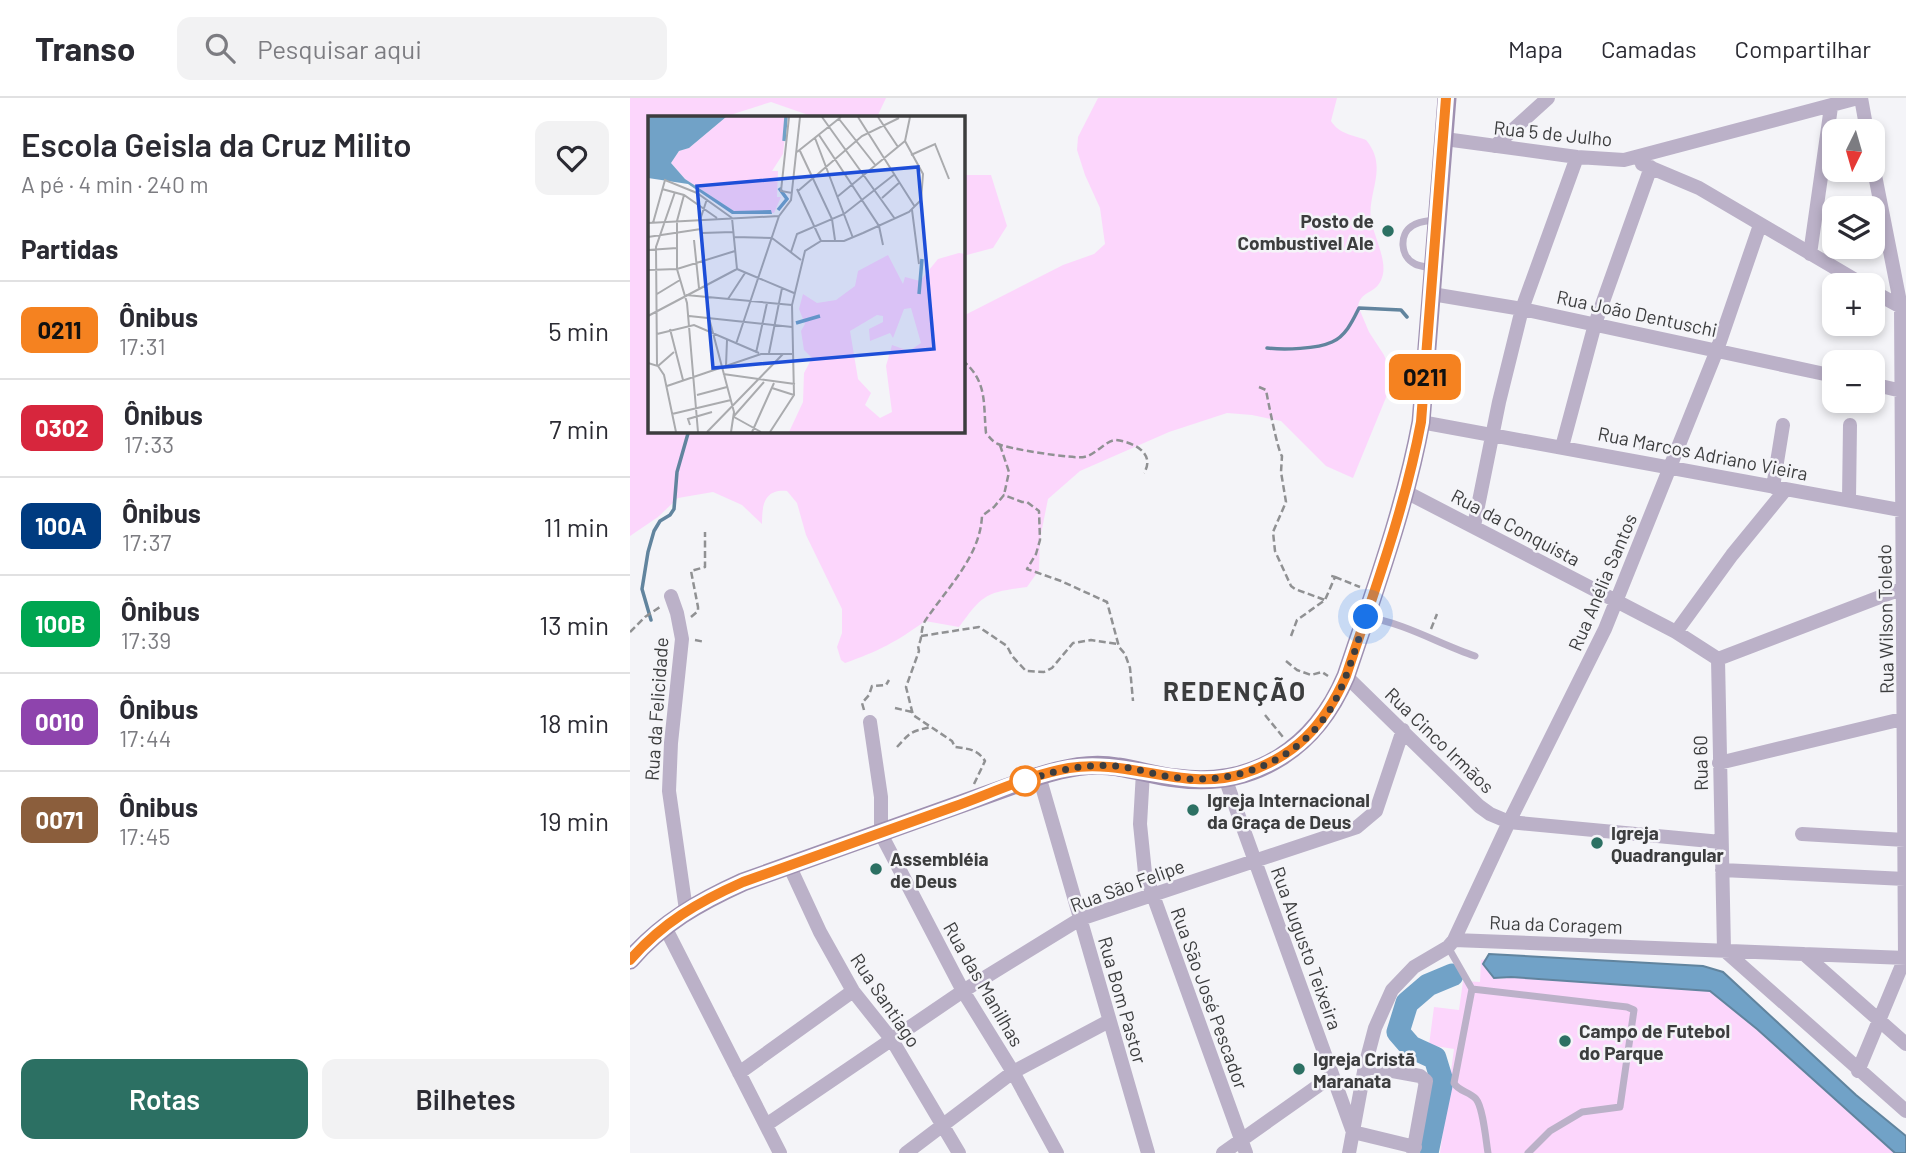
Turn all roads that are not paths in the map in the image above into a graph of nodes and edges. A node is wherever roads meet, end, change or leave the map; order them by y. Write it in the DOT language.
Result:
graph roads {
  1 [pos="1447,98"];
  2 [pos="1548,98"];
  3 [pos="1860,98"];
  4 [pos="1831,107"];
  5 [pos="1864,119"];
  6 [pos="1445,139"];
  7 [pos="1494,146"];
  8 [pos="1577,157"];
  9 [pos="1624,160"];
  10 [pos="1651,167"];
  11 [pos="1877,182"];
  12 [pos="1438,219"];
  13 [pos="1760,225"];
  14 [pos="1810,254"];
  15 [pos="1434,268"];
  16 [pos="1843,273"];
  17 [pos="1432,294"];
  18 [pos="1885,298"];
  19 [pos="1522,309"];
  20 [pos="1903,309"];
  21 [pos="1595,324"];
  22 [pos="1717,350"];
  23 [pos="1822,373"];
  24 [pos="1885,387"];
  25 [pos="1904,391"];
  26 [pos="1421,422"];
  27 [pos="1783,425"];
  28 [pos="1850,425"];
  29 [pos="1493,433"];
  30 [pos="1562,447"];
  31 [pos="1671,468"];
  32 [pos="1779,488"];
  33 [pos="1406,492"];
  34 [pos="1849,499"];
  35 [pos="1904,510"];
  36 [pos="1474,526"];
  37 [pos="1905,588"];
  38 [pos="671,596"];
  39 [pos="1616,603"];
  40 [pos="1366,617"];
  41 [pos="1676,632"];
  42 [pos="1475,656"];
  43 [pos="1718,659"];
  44 [pos="1344,681"];
  45 [pos="1905,718"];
  46 [pos="870,722"];
  47 [pos="1403,730"];
  48 [pos="1719,763"];
  49 [pos="1143,772"];
  50 [pos="1039,776"];
  51 [pos="1225,778"];
  52 [pos="1509,822"];
  53 [pos="881,834"];
  54 [pos="1802,834"];
  55 [pos="1721,842"];
  56 [pos="1905,846"];
  57 [pos="1255,862"];
  58 [pos="789,865"];
  59 [pos="1722,870"];
  60 [pos="1905,879"];
  61 [pos="1151,895"];
  62 [pos="1906,903"];
  63 [pos="686,909"];
  64 [pos="1080,919"];
  65 [pos="664,925"];
  66 [pos="1451,944"];
  67 [pos="1724,950"];
  68 [pos="1804,954"];
  69 [pos="1906,958"];
  70 [pos="630,960"];
  71 [pos="1472,989"];
  72 [pos="853,991"];
  73 [pos="963,991"];
  74 [pos="1880,1018"];
  75 [pos="1109,1021"];
  76 [pos="892,1040"];
  77 [pos="1906,1044"];
  78 [pos="1365,1066"];
  79 [pos="1858,1071"];
  80 [pos="1013,1072"];
  81 [pos="739,1073"];
  82 [pos="1334,1079"];
  83 [pos="1360,1091"];
  84 [pos="1906,1111"];
  85 [pos="766,1125"];
  86 [pos="942,1126"];
  87 [pos="1353,1132"];
  88 [pos="1244,1147"];
  89 [pos="1414,1150"];
  90 [pos="780,1153"];
  91 [pos="906,1153"];
  92 [pos="959,1153"];
  93 [pos="1057,1153"];
  94 [pos="1147,1153"];
  95 [pos="1223,1153"];
  96 [pos="1349,1153"];
  97 [pos="1488,1153"];
  98 [pos="1528,1153"];
  1 -- 6 [label="main road"];
  2 -- 7 [label="street"];
  3 -- 4 [label="street, Rua 5 de Julho"];
  3 -- 5 [label="street"];
  4 -- 9 [label="street, Rua 5 de Julho"];
  4 -- 14 [label="street"];
  6 -- 7 [label="street, Rua 5 de Julho"];
  6 -- 12 [label="main road"];
  7 -- 8 [label="street, Rua 5 de Julho"];
  8 -- 9 [label="street, Rua 5 de Julho"];
  8 -- 19 [label="street"];
  9 -- 10 [label="street"];
  10 -- 13 [label="street"];
  10 -- 21 [label="street"];
  11 -- 20 [label="street, Rua Wilson Toledo"];
  12 -- 15 [label="main road"];
  12 -- 15 [label="lane"];
  13 -- 14 [label="street"];
  13 -- 22 [label="street, Rua Anélia Santos"];
  14 -- 16 [label="street"];
  15 -- 17 [label="main road"];
  17 -- 19 [label="street, Rua João Dentuschi"];
  17 -- 26 [label="main road"];
  18 -- 20 [label="street"];
  19 -- 21 [label="street, Rua João Dentuschi"];
  19 -- 29 [label="street"];
  20 -- 25 [label="street, Rua Wilson Toledo"];
  21 -- 22 [label="street, Rua João Dentuschi"];
  21 -- 30 [label="street"];
  22 -- 23 [label="street, Rua João Dentuschi"];
  22 -- 31 [label="street, Rua Anélia Santos"];
  24 -- 25 [label="street"];
  25 -- 35 [label="street, Rua Wilson Toledo"];
  26 -- 29 [label="street, Rua Marcos Adriano Vieira"];
  26 -- 33 [label="main road"];
  27 -- 32 [label="street"];
  28 -- 34 [label="street"];
  29 -- 30 [label="street, Rua Marcos Adriano Vieira"];
  29 -- 36 [label="street"];
  30 -- 31 [label="street, Rua Marcos Adriano Vieira"];
  31 -- 32 [label="street, Rua Marcos Adriano Vieira"];
  31 -- 39 [label="street, Rua Anélia Santos"];
  32 -- 34 [label="street, Rua Marcos Adriano Vieira"];
  32 -- 41 [label="street"];
  33 -- 36 [label="street, Rua da Conquista"];
  33 -- 40 [label="main road"];
  34 -- 35 [label="street, Rua Marcos Adriano Vieira"];
  35 -- 37 [label="street, Rua Wilson Toledo"];
  36 -- 39 [label="street, Rua da Conquista"];
  37 -- 43 [label="street"];
  37 -- 45 [label="street, Rua Wilson Toledo"];
  38 -- 63 [label="street, Rua da Felicidade"];
  39 -- 41 [label="street, Rua da Conquista"];
  39 -- 52 [label="street, Rua Anélia Santos"];
  40 -- 42 [label="lane"];
  40 -- 44 [label="main road"];
  41 -- 43 [label="street, Rua da Conquista"];
  43 -- 48 [label="street, Rua 60"];
  44 -- 47 [label="street, Rua Cinco Irmãos"];
  44 -- 51 [label="main road"];
  45 -- 48 [label="street"];
  45 -- 56 [label="street, Rua Wilson Toledo"];
  46 -- 53 [label="street"];
  47 -- 52 [label="street, Rua Cinco Irmãos"];
  47 -- 57 [label="street, Rua São Felipe"];
  48 -- 55 [label="street, Rua 60"];
  49 -- 50 [label="main road"];
  49 -- 51 [label="main road"];
  49 -- 61 [label="street, Rua São José Pescador"];
  50 -- 53 [label="main road"];
  50 -- 64 [label="street, Rua Bom Pastor"];
  51 -- 57 [label="street, Rua Augusto Teixeira"];
  52 -- 55 [label="street, Rua Cinco Irmãos"];
  52 -- 66 [label="street, Rua Anélia Santos"];
  53 -- 58 [label="main road"];
  53 -- 73 [label="street, Rua das Manilhas"];
  54 -- 56 [label="street"];
  55 -- 59 [label="street, Rua 60"];
  56 -- 60 [label="street, Rua Wilson Toledo"];
  57 -- 61 [label="street, Rua São Felipe"];
  57 -- 82 [label="street, Rua Augusto Teixeira"];
  58 -- 63 [label="main road"];
  58 -- 72 [label="street, Rua Santiago"];
  59 -- 60 [label="street"];
  59 -- 67 [label="street, Rua 60"];
  60 -- 62 [label="street, Rua Wilson Toledo"];
  61 -- 64 [label="street, Rua São Felipe"];
  61 -- 88 [label="street, Rua São José Pescador"];
  62 -- 69 [label="street, Rua Wilson Toledo"];
  63 -- 65 [label="main road"];
  64 -- 73 [label="street, Rua São Felipe"];
  64 -- 75 [label="street, Rua Bom Pastor"];
  65 -- 70 [label="main road"];
  65 -- 81 [label="street"];
  66 -- 67 [label="street, Rua da Coragem"];
  66 -- 71 [label="lane"];
  66 -- 78 [label="street"];
  67 -- 68 [label="street, Rua da Coragem"];
  67 -- 79 [label="street"];
  68 -- 69 [label="street, Rua da Coragem"];
  68 -- 74 [label="street"];
  69 -- 74 [label="street, Rua Wilson Toledo"];
  71 -- 97 [label="lane"];
  71 -- 98 [label="lane"];
  72 -- 76 [label="street, Rua Santiago"];
  72 -- 81 [label="street"];
  73 -- 76 [label="street, Rua São Felipe"];
  73 -- 80 [label="street, Rua das Manilhas"];
  74 -- 77 [label="street"];
  74 -- 79 [label="street, Rua Wilson Toledo"];
  75 -- 80 [label="street"];
  75 -- 94 [label="street, Rua Bom Pastor"];
  76 -- 85 [label="street, Rua São Felipe"];
  76 -- 86 [label="street, Rua Santiago"];
  78 -- 83 [label="street"];
  78 -- 89 [label="street"];
  79 -- 84 [label="street"];
  80 -- 86 [label="street"];
  80 -- 93 [label="street, Rua das Manilhas"];
  81 -- 85 [label="street"];
  82 -- 83 [label="street"];
  82 -- 87 [label="street, Rua Augusto Teixeira"];
  82 -- 88 [label="street"];
  83 -- 87 [label="street"];
  85 -- 90 [label="street"];
  86 -- 91 [label="street"];
  86 -- 92 [label="street, Rua Santiago"];
  87 -- 89 [label="street"];
  87 -- 96 [label="street"];
  88 -- 95 [label="street"];
}
